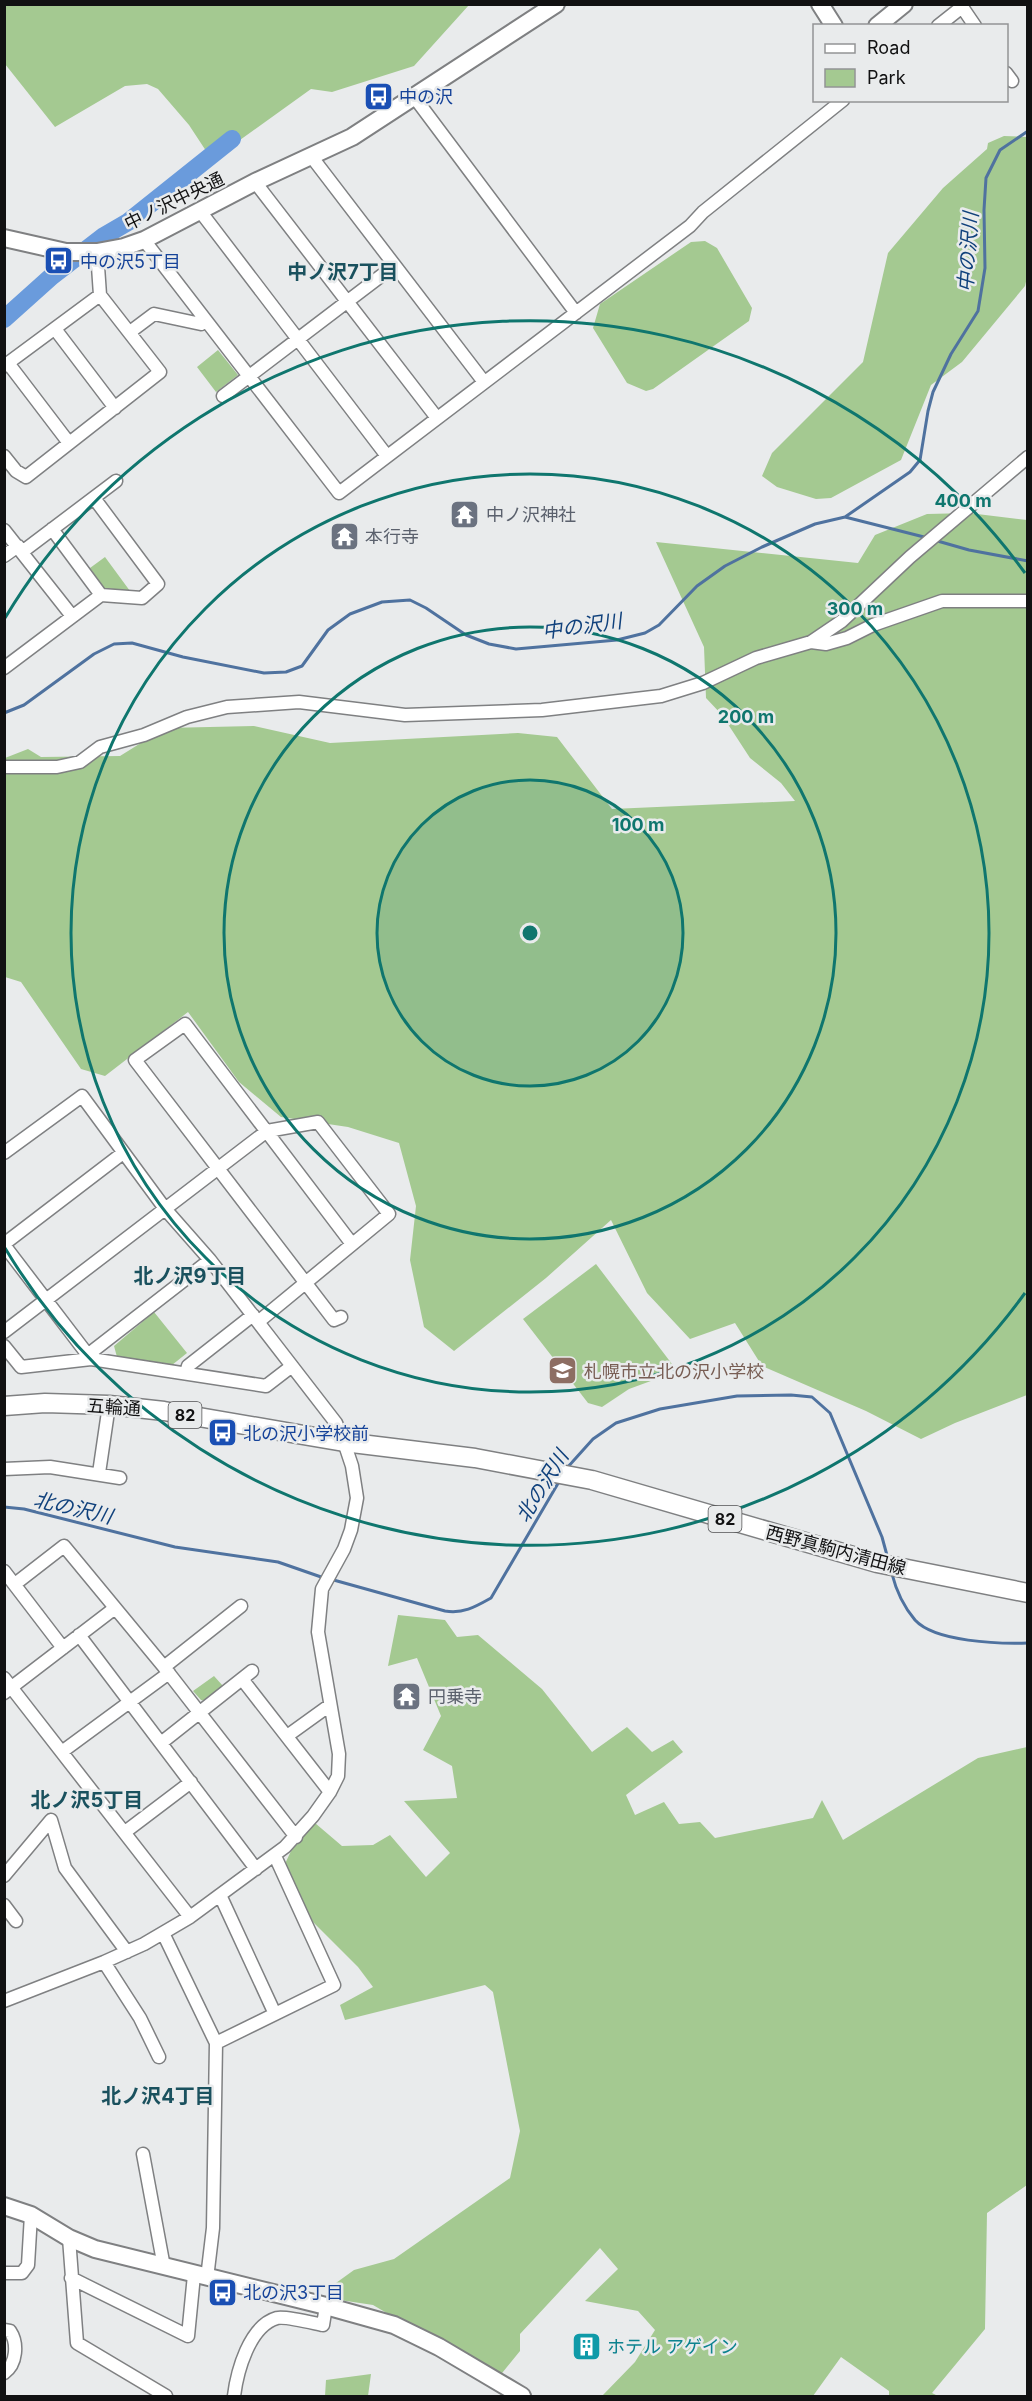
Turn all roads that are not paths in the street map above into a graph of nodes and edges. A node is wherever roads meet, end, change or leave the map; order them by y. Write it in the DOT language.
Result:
graph roads {
  1 [pos="556,4"];
  2 [pos="820,4"];
  3 [pos="904,4"];
  4 [pos="961,6"];
  5 [pos="833,24"];
  6 [pos="879,24"];
  7 [pos="940,24"];
  8 [pos="974,24"];
  9 [pos="415,98"];
  10 [pos="841,102"];
  11 [pos="311,156"];
  12 [pos="255,182"];
  13 [pos="200,211"];
  14 [pos="4,238"];
  15 [pos="144,240"];
  16 [pos="97,252"];
  17 [pos="393,266"];
  18 [pos="100,295"];
  19 [pos="347,302"];
  20 [pos="576,313"];
  21 [pos="206,321"];
  22 [pos="54,329"];
  23 [pos="130,332"];
  24 [pos="297,339"];
  25 [pos="6,365"];
  26 [pos="249,376"];
  27 [pos="484,382"];
  28 [pos="223,396"];
  29 [pos="115,408"];
  30 [pos="437,418"];
  31 [pos="69,443"];
  32 [pos="4,456"];
  33 [pos="387,456"];
  34 [pos="1028,457"];
  35 [pos="116,481"];
  36 [pos="94,498"];
  37 [pos="52,529"];
  38 [pos="4,530"];
  39 [pos="20,549"];
  40 [pos="4,556"];
  41 [pos="101,595"];
  42 [pos="1028,601"];
  43 [pos="72,616"];
  44 [pos="811,642"];
  45 [pos="4,668"];
  46 [pos="4,767"];
  47 [pos="267,1131"];
  48 [pos="4,1152"];
  49 [pos="123,1153"];
  50 [pos="219,1168"];
  51 [pos="166,1210"];
  52 [pos="4,1244"];
  53 [pos="352,1244"];
  54 [pos="210,1260"];
  55 [pos="306,1282"];
  56 [pos="47,1300"];
  57 [pos="341,1317"];
  58 [pos="255,1319"];
  59 [pos="4,1332"];
  60 [pos="4,1346"];
  61 [pos="91,1359"];
  62 [pos="292,1366"];
  63 [pos="186,1373"];
  64 [pos="109,1405"];
  65 [pos="4,1406"];
  66 [pos="344,1442"];
  67 [pos="364,1444"];
  68 [pos="4,1469"];
  69 [pos="99,1473"];
  70 [pos="120,1478"];
  71 [pos="4,1571"];
  72 [pos="15,1584"];
  73 [pos="1028,1593"];
  74 [pos="241,1606"];
  75 [pos="114,1608"];
  76 [pos="79,1635"];
  77 [pos="63,1648"];
  78 [pos="166,1670"];
  79 [pos="7,1686"];
  80 [pos="130,1702"];
  81 [pos="330,1705"];
  82 [pos="200,1713"];
  83 [pos="287,1736"];
  84 [pos="161,1743"];
  85 [pos="63,1751"];
  86 [pos="191,1782"];
  87 [pos="330,1792"];
  88 [pos="125,1832"];
  89 [pos="296,1837"];
  90 [pos="275,1856"];
  91 [pos="256,1869"];
  92 [pos="4,1876"];
  93 [pos="220,1895"];
  94 [pos="4,1905"];
  95 [pos="190,1917"];
  96 [pos="16,1921"];
  97 [pos="163,1933"];
  98 [pos="127,1952"];
  99 [pos="104,1962"];
  100 [pos="4,2001"];
  101 [pos="275,2014"];
  102 [pos="216,2043"];
  103 [pos="159,2057"];
  104 [pos="143,2154"];
  105 [pos="4,2206"];
  106 [pos="31,2215"];
  107 [pos="69,2238"];
  108 [pos="164,2267"];
  109 [pos="4,2273"];
  110 [pos="200,2276"];
  111 [pos="71,2278"];
  112 [pos="326,2306"];
  113 [pos="4,2330"];
  114 [pos="4,2373"];
  115 [pos="166,2397"];
  116 [pos="234,2397"];
  117 [pos="522,2397"];
  1 -- 9 [label="street, 中ノ沢中央通"];
  2 -- 5 [label="street"];
  3 -- 6 [label="street"];
  4 -- 7 [label="street"];
  4 -- 8 [label="street"];
  9 -- 11 [label="street, 中ノ沢中央通"];
  9 -- 20 [label="street"];
  10 -- 20 [label="street"];
  11 -- 12 [label="street, 中ノ沢中央通"];
  11 -- 17 [label="street"];
  12 -- 13 [label="street, 中ノ沢中央通"];
  12 -- 19 [label="street"];
  13 -- 15 [label="street, 中ノ沢中央通"];
  13 -- 24 [label="street"];
  14 -- 16 [label="street, 中ノ沢中央通"];
  15 -- 16 [label="street, 中ノ沢中央通"];
  15 -- 21 [label="street"];
  16 -- 18 [label="street"];
  17 -- 19 [label="street"];
  17 -- 27 [label="street"];
  18 -- 22 [label="street"];
  18 -- 23 [label="street"];
  19 -- 24 [label="street"];
  19 -- 30 [label="street"];
  20 -- 27 [label="street"];
  21 -- 23 [label="street"];
  21 -- 26 [label="street"];
  22 -- 25 [label="street"];
  22 -- 29 [label="street"];
  23 -- 29 [label="street"];
  24 -- 26 [label="street"];
  24 -- 33 [label="street"];
  25 -- 31 [label="street"];
  26 -- 28 [label="street"];
  26 -- 33 [label="street"];
  27 -- 30 [label="street"];
  29 -- 31 [label="street"];
  30 -- 33 [label="street"];
  31 -- 32 [label="street"];
  34 -- 44 [label="street"];
  35 -- 36 [label="street"];
  36 -- 37 [label="street"];
  36 -- 41 [label="street"];
  37 -- 39 [label="street"];
  37 -- 41 [label="street"];
  38 -- 39 [label="street"];
  39 -- 40 [label="street"];
  39 -- 43 [label="street"];
  41 -- 43 [label="street"];
  42 -- 44 [label="street"];
  43 -- 45 [label="street"];
  44 -- 46 [label="street"];
  47 -- 50 [label="street"];
  47 -- 50 [label="street"];
  47 -- 53 [label="street"];
  47 -- 53 [label="street"];
  48 -- 49 [label="street"];
  49 -- 51 [label="street"];
  49 -- 52 [label="street"];
  50 -- 51 [label="street"];
  50 -- 55 [label="street"];
  51 -- 54 [label="street"];
  51 -- 56 [label="street"];
  52 -- 56 [label="street"];
  53 -- 55 [label="street"];
  54 -- 58 [label="street"];
  54 -- 61 [label="street"];
  55 -- 57 [label="street"];
  55 -- 58 [label="street"];
  56 -- 59 [label="street"];
  56 -- 61 [label="street"];
  58 -- 62 [label="street"];
  58 -- 63 [label="street"];
  60 -- 61 [label="street"];
  61 -- 63 [label="street"];
  62 -- 63 [label="street"];
  62 -- 66 [label="street"];
  64 -- 65 [label="main road, 五輪通 / 82"];
  64 -- 66 [label="main road, 五輪通 / 82"];
  64 -- 69 [label="street"];
  66 -- 67 [label="main road, 五輪通 / 82"];
  66 -- 81 [label="street"];
  67 -- 73 [label="main road, 西野真駒内清田線 / 82"];
  68 -- 69 [label="street"];
  69 -- 70 [label="street"];
  71 -- 72 [label="street"];
  72 -- 75 [label="street"];
  72 -- 77 [label="street"];
  74 -- 78 [label="street"];
  75 -- 76 [label="street"];
  75 -- 78 [label="street"];
  76 -- 77 [label="street"];
  76 -- 80 [label="street"];
  77 -- 79 [label="street"];
  78 -- 80 [label="street"];
  78 -- 82 [label="street"];
  79 -- 85 [label="street"];
  80 -- 84 [label="street"];
  80 -- 85 [label="street"];
  81 -- 83 [label="street"];
  81 -- 87 [label="street"];
  82 -- 83 [label="street"];
  82 -- 84 [label="street"];
  82 -- 89 [label="street"];
  83 -- 87 [label="street"];
  84 -- 86 [label="street"];
  85 -- 88 [label="street"];
  86 -- 88 [label="street"];
  86 -- 91 [label="street"];
  87 -- 89 [label="street"];
  88 -- 95 [label="street"];
  89 -- 90 [label="street"];
  90 -- 91 [label="street"];
  90 -- 101 [label="street"];
  91 -- 93 [label="street"];
  92 -- 98 [label="street"];
  93 -- 95 [label="street"];
  93 -- 101 [label="street"];
  94 -- 96 [label="street"];
  95 -- 97 [label="street"];
  97 -- 98 [label="street"];
  97 -- 102 [label="street"];
  98 -- 99 [label="street"];
  99 -- 100 [label="street"];
  99 -- 103 [label="street"];
  101 -- 102 [label="street"];
  102 -- 110 [label="street"];
  104 -- 108 [label="street"];
  105 -- 106 [label="street"];
  106 -- 107 [label="street"];
  106 -- 109 [label="street"];
  107 -- 108 [label="street"];
  107 -- 111 [label="street"];
  108 -- 110 [label="street"];
  110 -- 111 [label="street"];
  110 -- 112 [label="street"];
  111 -- 115 [label="street"];
  112 -- 116 [label="street"];
  112 -- 117 [label="street"];
  113 -- 114 [label="street"];
}
